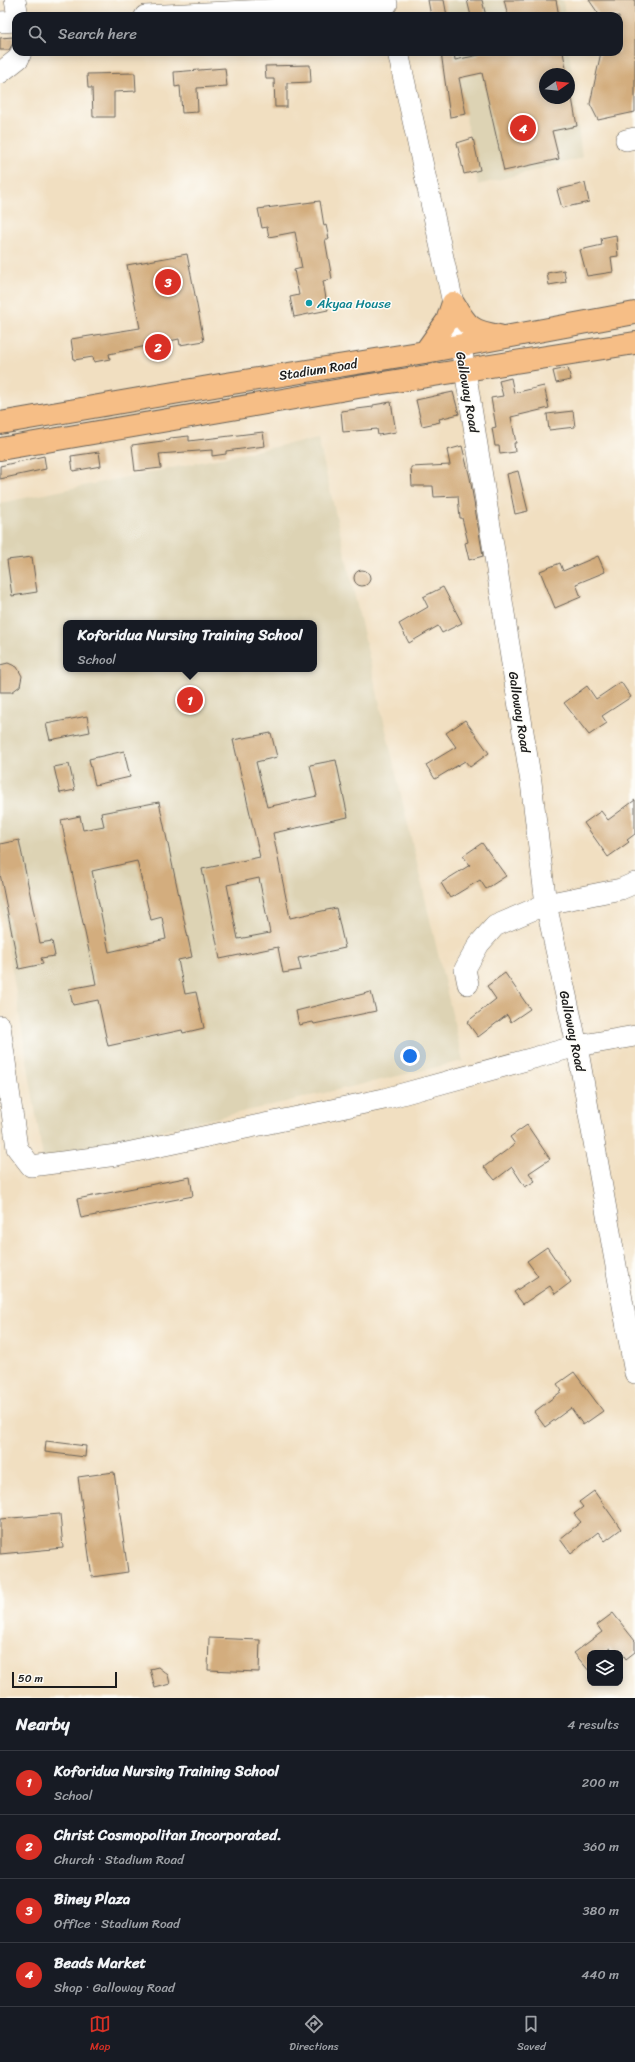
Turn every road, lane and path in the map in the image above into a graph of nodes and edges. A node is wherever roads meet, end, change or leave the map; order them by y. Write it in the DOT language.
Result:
graph roads {
  1 [pos="15,0"];
  2 [pos="388,7"];
  3 [pos="17,12"];
  4 [pos="253,12"];
  5 [pos="12,21"];
  6 [pos="0,22"];
  7 [pos="20,56"];
  8 [pos="399,56"];
  9 [pos="0,73"];
  10 [pos="452,303"];
  11 [pos="635,313"];
  12 [pos="505,338"];
  13 [pos="635,343"];
  14 [pos="460,346"];
  15 [pos="425,352"];
  16 [pos="465,370"];
  17 [pos="0,423"];
  18 [pos="0,449"];
  19 [pos="635,884"];
  20 [pos="546,904"];
  21 [pos="468,984"];
  22 [pos="0,1026"];
  23 [pos="635,1036"];
  24 [pos="577,1046"];
  25 [pos="635,1373"];
  1 -- 3 [label="street"];
  2 -- 4 [label="street"];
  5 -- 6 [label="street"];
  7 -- 9 [label="street"];
  8 -- 10 [label="street, Galloway Road"];
  10 -- 12 [label="main road"];
  10 -- 14 [label="street, Galloway Road"];
  10 -- 15 [label="main road"];
  11 -- 12 [label="main road, Stadium Road"];
  12 -- 14 [label="main road, Stadium Road"];
  13 -- 16 [label="main road, Stadium Road"];
  14 -- 15 [label="main road, Stadium Road"];
  14 -- 16 [label="street, Galloway Road"];
  15 -- 17 [label="main road, Stadium Road"];
  16 -- 18 [label="main road, Stadium Road"];
  16 -- 20 [label="street, Galloway Road"];
  19 -- 20 [label="street"];
  20 -- 21 [label="street"];
  20 -- 24 [label="street, Galloway Road"];
  22 -- 24 [label="street"];
  23 -- 24 [label="street"];
  24 -- 25 [label="street, Galloway Road"];
}
